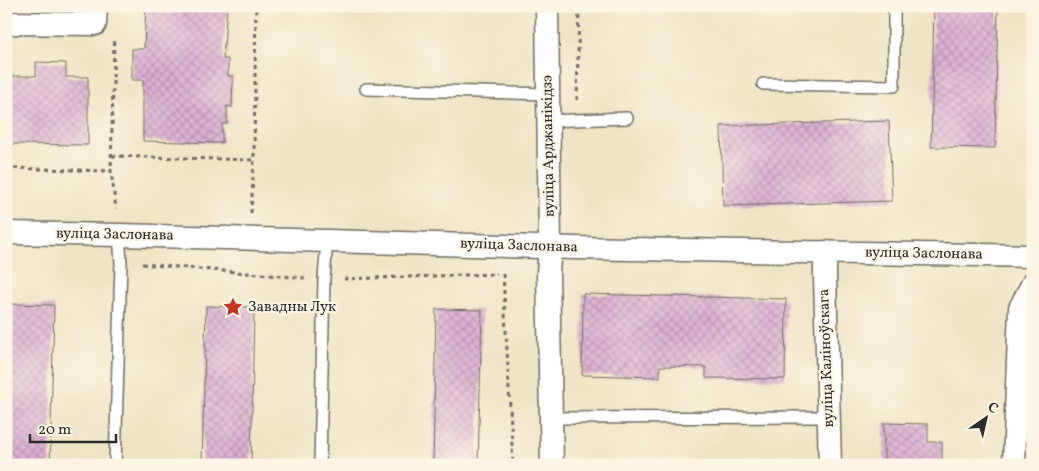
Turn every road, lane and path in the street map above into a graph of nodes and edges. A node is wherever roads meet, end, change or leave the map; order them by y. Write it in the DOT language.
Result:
graph roads {
  1 [pos="256,6"];
  2 [pos="547,6"];
  3 [pos="894,6"];
  4 [pos="95,15"];
  5 [pos="6,23"];
  6 [pos="763,84"];
  7 [pos="366,89"];
  8 [pos="548,94"];
  9 [pos="627,118"];
  10 [pos="548,122"];
  11 [pos="112,156"];
  12 [pos="254,160"];
  13 [pos="6,168"];
  14 [pos="111,171"];
  15 [pos="6,233"];
  16 [pos="119,235"];
  17 [pos="250,238"];
  18 [pos="326,241"];
  19 [pos="550,247"];
  20 [pos="825,252"];
  21 [pos="1033,256"];
  22 [pos="121,262"];
  23 [pos="548,273"];
  24 [pos="502,274"];
  25 [pos="324,279"];
  26 [pos="1033,283"];
  27 [pos="830,417"];
  28 [pos="552,418"];
  29 [pos="115,465"];
  30 [pos="320,465"];
  31 [pos="513,465"];
  32 [pos="552,465"];
  33 [pos="830,465"];
  34 [pos="1014,465"];
  1 -- 12 [label="path"];
  2 -- 8 [label="street, вуліца Арджанікідзэ"];
  3 -- 6 [label="lane"];
  4 -- 5 [label="street"];
  4 -- 11 [label="path"];
  7 -- 8 [label="lane"];
  8 -- 10 [label="street, вуліца Арджанікідзэ"];
  9 -- 10 [label="lane"];
  10 -- 19 [label="street, вуліца Арджанікідзэ"];
  11 -- 12 [label="path"];
  11 -- 14 [label="path"];
  12 -- 17 [label="path"];
  13 -- 14 [label="path"];
  14 -- 16 [label="path"];
  15 -- 16 [label="street, вуліца Заслонава"];
  16 -- 17 [label="street, вуліца Заслонава"];
  16 -- 22 [label="lane"];
  17 -- 18 [label="street, вуліца Заслонава"];
  18 -- 19 [label="street, вуліца Заслонава"];
  18 -- 25 [label="lane"];
  19 -- 20 [label="street, вуліца Заслонава"];
  19 -- 23 [label="street, вуліца Арджанікідзэ"];
  20 -- 21 [label="street, вуліца Заслонава"];
  20 -- 27 [label="street, вуліца Каліноўскага"];
  22 -- 25 [label="path"];
  22 -- 29 [label="lane"];
  23 -- 24 [label="path"];
  23 -- 28 [label="street, вуліца Арджанікідзэ"];
  24 -- 25 [label="path"];
  24 -- 31 [label="path"];
  25 -- 30 [label="lane"];
  26 -- 34 [label="street"];
  27 -- 28 [label="lane"];
  27 -- 33 [label="street, вуліца Каліноўскага"];
  28 -- 32 [label="street, вуліца Арджанікідзэ"];
}
